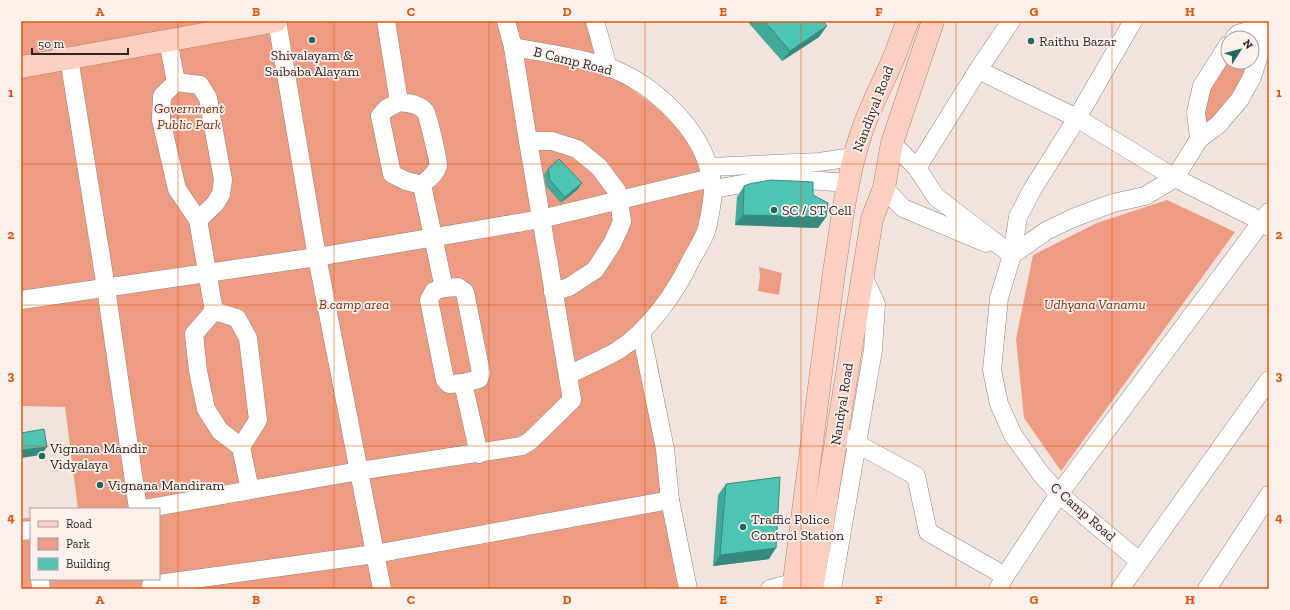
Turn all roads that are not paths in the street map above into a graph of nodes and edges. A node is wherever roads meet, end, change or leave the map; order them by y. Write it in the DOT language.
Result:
graph roads {
  1 [pos="276,21"];
  2 [pos="386,21"];
  3 [pos="506,21"];
  4 [pos="596,21"];
  5 [pos="908,21"];
  6 [pos="934,21"];
  7 [pos="1011,21"];
  8 [pos="1133,21"];
  9 [pos="1261,24"];
  10 [pos="1247,30"];
  11 [pos="168,40"];
  12 [pos="513,47"];
  13 [pos="69,58"];
  14 [pos="1220,58"];
  15 [pos="21,67"];
  16 [pos="608,68"];
  17 [pos="978,70"];
  18 [pos="176,82"];
  19 [pos="399,102"];
  20 [pos="1076,118"];
  21 [pos="860,136"];
  22 [pos="1199,139"];
  23 [pos="528,141"];
  24 [pos="892,143"];
  25 [pos="854,157"];
  26 [pos="917,168"];
  27 [pos="711,178"];
  28 [pos="1175,178"];
  29 [pos="849,183"];
  30 [pos="422,185"];
  31 [pos="884,188"];
  32 [pos="619,200"];
  33 [pos="541,219"];
  34 [pos="872,219"];
  35 [pos="198,220"];
  36 [pos="1266,220"];
  37 [pos="842,222"];
  38 [pos="433,237"];
  39 [pos="1012,255"];
  40 [pos="318,257"];
  41 [pos="208,273"];
  42 [pos="863,276"];
  43 [pos="106,288"];
  44 [pos="444,288"];
  45 [pos="553,292"];
  46 [pos="21,300"];
  47 [pos="214,311"];
  48 [pos="641,332"];
  49 [pos="568,375"];
  50 [pos="1269,380"];
  51 [pos="464,382"];
  52 [pos="838,433"];
  53 [pos="858,444"];
  54 [pos="241,447"];
  55 [pos="479,454"];
  56 [pos="359,471"];
  57 [pos="250,490"];
  58 [pos="1059,494"];
  59 [pos="1269,495"];
  60 [pos="670,500"];
  61 [pos="138,508"];
  62 [pos="149,508"];
  63 [pos="375,554"];
  64 [pos="1139,561"];
  65 [pos="1002,583"];
  66 [pos="151,584"];
  67 [pos="799,587"];
  68 [pos="382,589"];
  69 [pos="688,589"];
  70 [pos="770,589"];
  71 [pos="832,589"];
  72 [pos="1120,589"];
  73 [pos="1208,589"];
  1 -- 11 [label="main road"];
  1 -- 40 [label="street"];
  2 -- 19 [label="street"];
  3 -- 12 [label="street"];
  4 -- 16 [label="street"];
  5 -- 21 [label="main road, Nandhyal Road"];
  6 -- 24 [label="main road, Nandyal Road"];
  7 -- 17 [label="street"];
  8 -- 20 [label="street, C Camp Road"];
  9 -- 10 [label="street"];
  9 -- 22 [label="street"];
  11 -- 13 [label="main road"];
  11 -- 18 [label="street"];
  12 -- 16 [label="street, B Camp Road"];
  12 -- 23 [label="street"];
  13 -- 15 [label="main road"];
  13 -- 43 [label="street"];
  14 -- 22 [label="street"];
  16 -- 27 [label="street, B Camp Road"];
  17 -- 20 [label="street"];
  17 -- 26 [label="street"];
  18 -- 35 [label="street"];
  18 -- 35 [label="street"];
  19 -- 30 [label="street"];
  19 -- 30 [label="street"];
  20 -- 28 [label="street"];
  20 -- 39 [label="street, C Camp Road"];
  21 -- 24 [label="main road"];
  21 -- 25 [label="main road, Nandhyal Road"];
  22 -- 28 [label="street"];
  23 -- 32 [label="street"];
  23 -- 33 [label="street"];
  24 -- 26 [label="street"];
  24 -- 31 [label="main road, Nandyal Road"];
  25 -- 27 [label="street"];
  25 -- 29 [label="main road, Nandhyal Road"];
  26 -- 39 [label="street"];
  27 -- 29 [label="street"];
  27 -- 32 [label="street"];
  27 -- 48 [label="street"];
  28 -- 36 [label="street"];
  28 -- 39 [label="street"];
  29 -- 37 [label="main road, Nandhyal Road"];
  30 -- 38 [label="street"];
  31 -- 34 [label="main road, Nandyal Road"];
  31 -- 39 [label="street"];
  32 -- 33 [label="street"];
  32 -- 45 [label="street"];
  33 -- 38 [label="street"];
  33 -- 45 [label="street"];
  34 -- 37 [label="main road"];
  34 -- 42 [label="main road, Nandyal Road"];
  35 -- 41 [label="street"];
  36 -- 58 [label="street"];
  37 -- 67 [label="main road, Nandyal Road"];
  38 -- 40 [label="street"];
  38 -- 44 [label="street"];
  39 -- 58 [label="street, C Camp Road"];
  40 -- 41 [label="street"];
  40 -- 56 [label="street"];
  41 -- 43 [label="street"];
  41 -- 47 [label="street"];
  42 -- 52 [label="main road, Nandyal Road"];
  42 -- 53 [label="street"];
  43 -- 46 [label="street"];
  43 -- 61 [label="street"];
  44 -- 51 [label="street"];
  44 -- 51 [label="street"];
  45 -- 49 [label="street"];
  47 -- 54 [label="street"];
  47 -- 54 [label="street"];
  48 -- 49 [label="street"];
  48 -- 60 [label="street"];
  49 -- 55 [label="street"];
  50 -- 64 [label="street"];
  51 -- 55 [label="street"];
  52 -- 53 [label="street"];
  52 -- 67 [label="main road, Nandyal Road"];
  53 -- 65 [label="street"];
  53 -- 71 [label="street"];
  54 -- 57 [label="street"];
  55 -- 56 [label="street"];
  56 -- 57 [label="street"];
  56 -- 63 [label="street"];
  57 -- 62 [label="street"];
  58 -- 64 [label="street, C Camp Road"];
  58 -- 65 [label="street"];
  59 -- 73 [label="street"];
  60 -- 63 [label="street"];
  60 -- 69 [label="street"];
  63 -- 66 [label="street"];
  63 -- 68 [label="street"];
  64 -- 72 [label="street"];
  67 -- 70 [label="street"];
}
